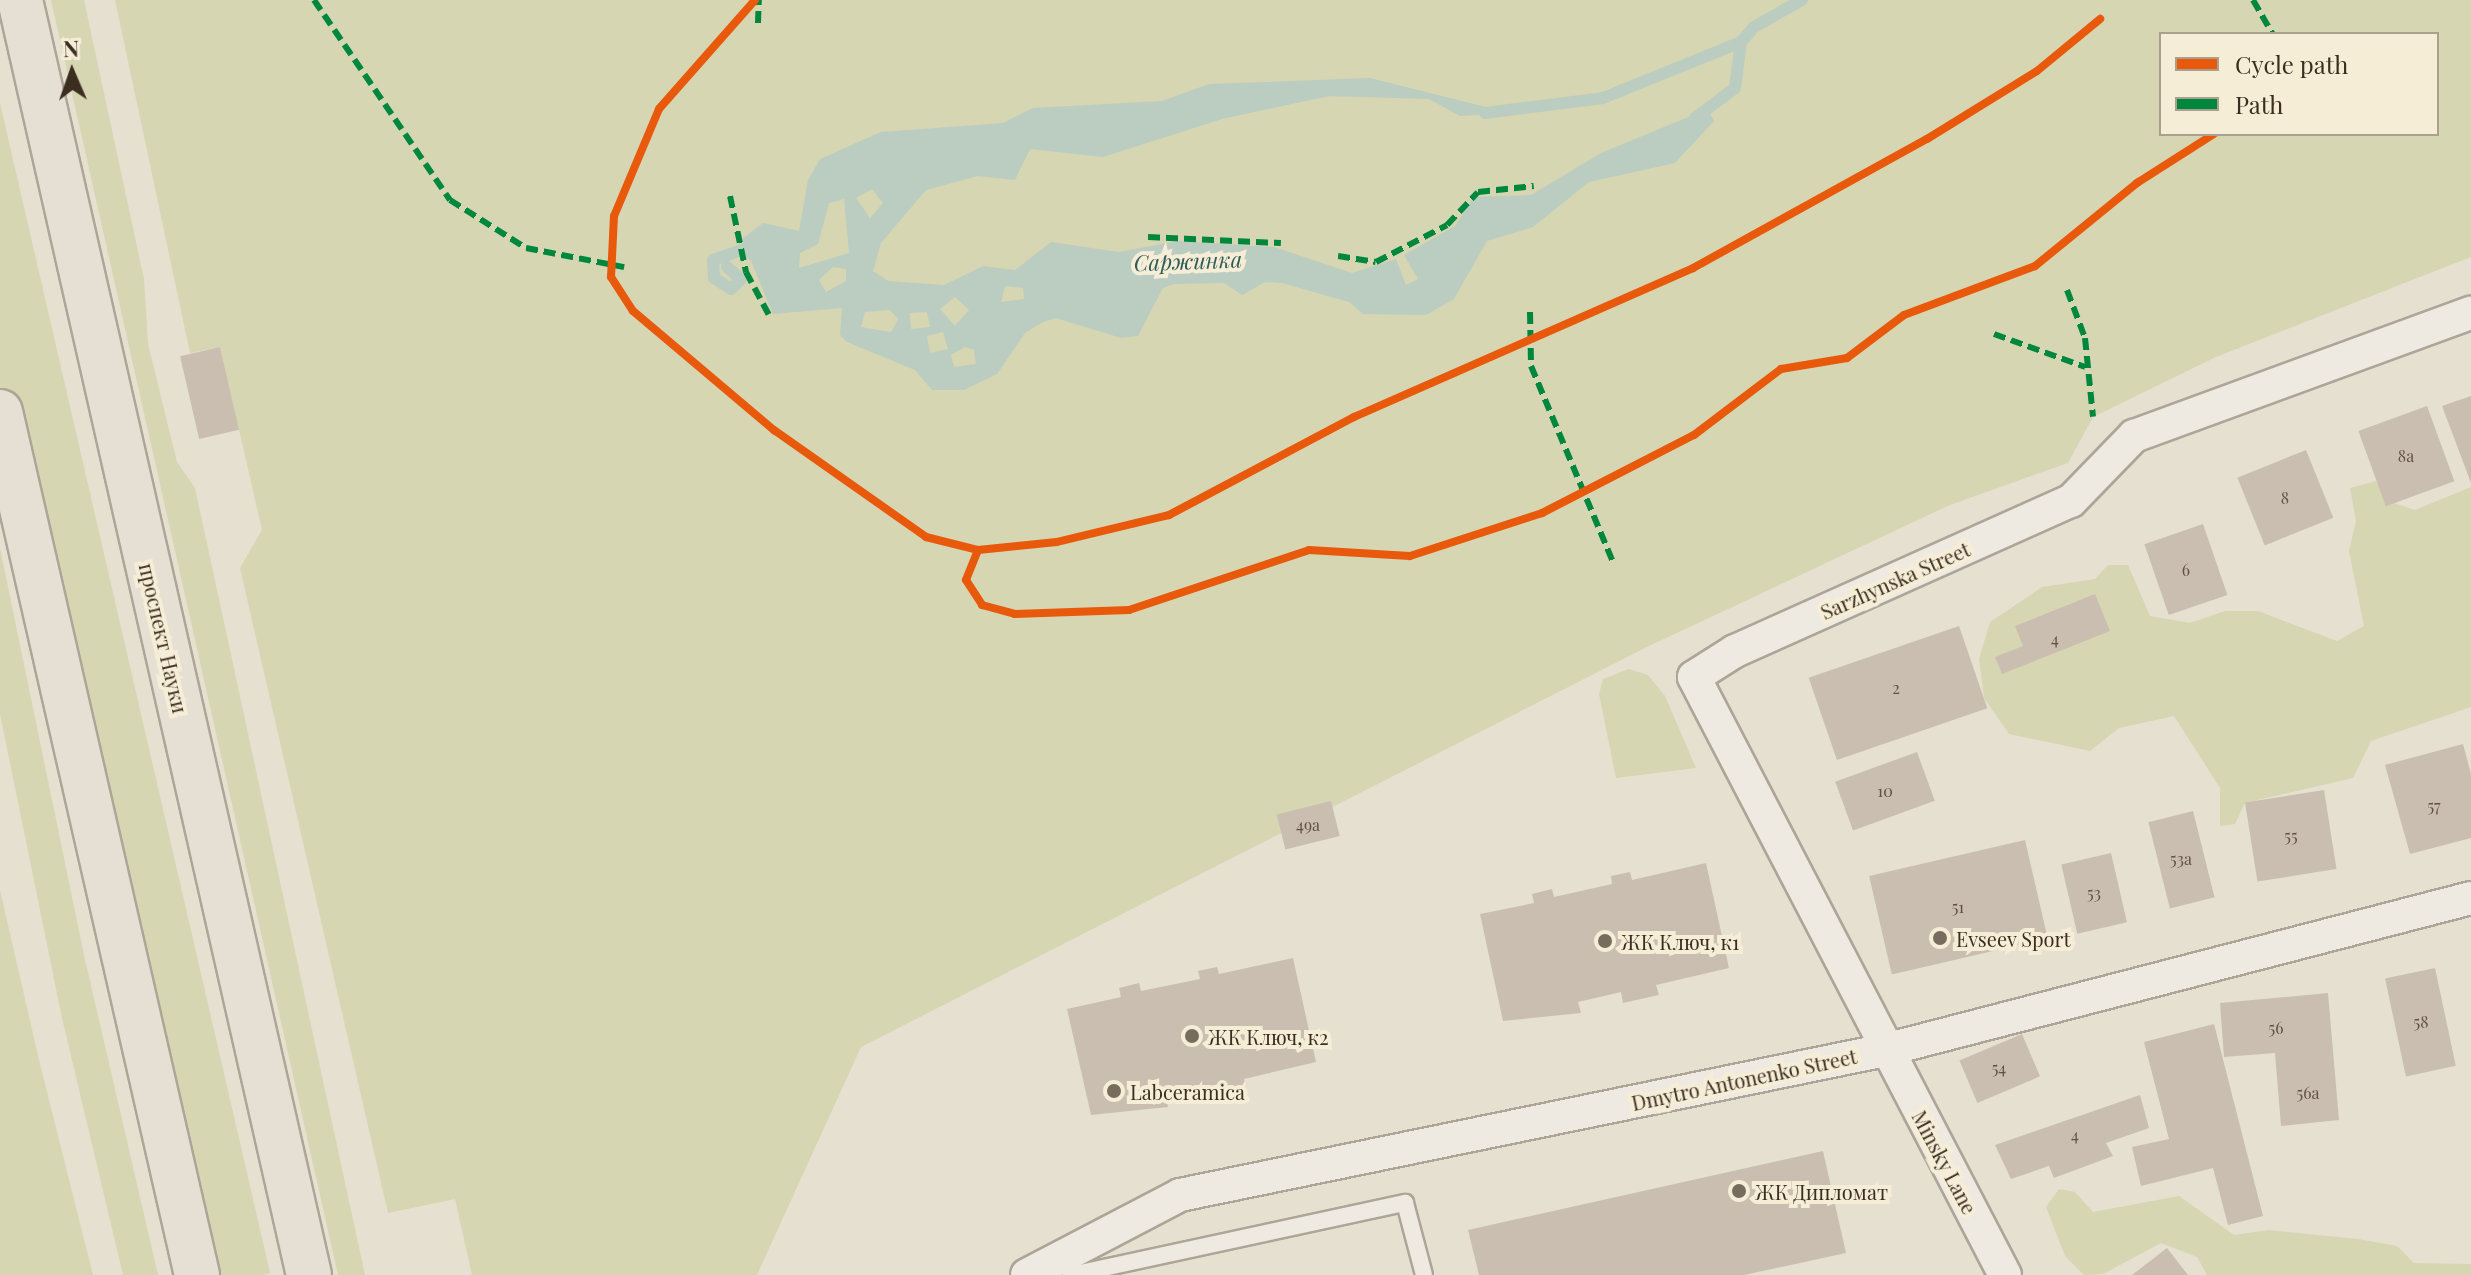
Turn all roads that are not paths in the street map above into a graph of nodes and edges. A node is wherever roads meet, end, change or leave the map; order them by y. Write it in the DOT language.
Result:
graph roads {
  1 [pos="20,0"];
  2 [pos="2471,313"];
  3 [pos="0,412"];
  4 [pos="2471,898"];
  5 [pos="1885,1050"];
  6 [pos="197,1275"];
  7 [pos="309,1275"];
  8 [pos="1027,1275"];
  9 [pos="1071,1275"];
  10 [pos="1424,1275"];
  11 [pos="2005,1275"];
  1 -- 7 [label="main road, проспект Науки"];
  2 -- 5 [label="street, Sarzhynska Street"];
  3 -- 6 [label="main road"];
  4 -- 5 [label="street, Dmytro Antonenko Street"];
  5 -- 8 [label="street, Dmytro Antonenko Street"];
  5 -- 11 [label="street, Minsky Lane"];
  9 -- 10 [label="lane"];
}
